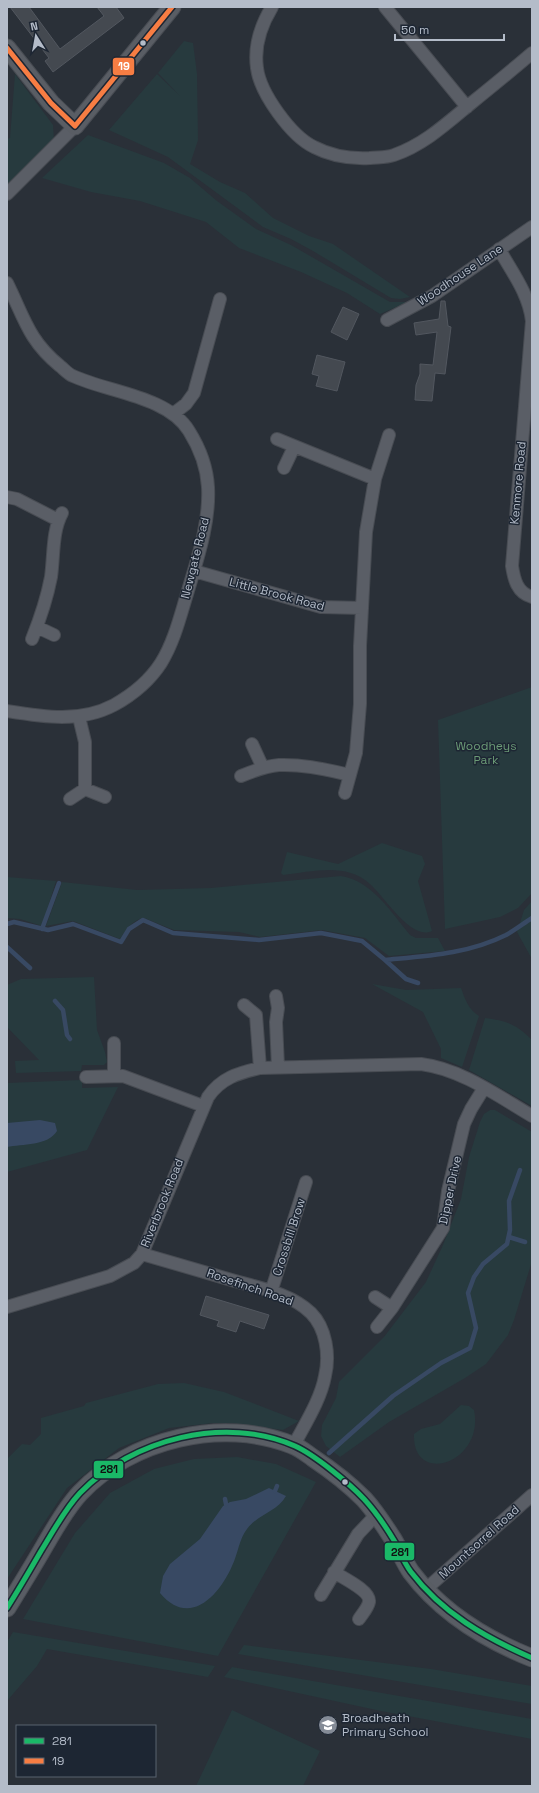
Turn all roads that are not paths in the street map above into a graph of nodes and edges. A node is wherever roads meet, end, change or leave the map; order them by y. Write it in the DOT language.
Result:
graph roads {
  1 [pos="172,7"];
  2 [pos="272,7"];
  3 [pos="385,7"];
  4 [pos="7,48"];
  5 [pos="532,53"];
  6 [pos="467,107"];
  7 [pos="75,126"];
  8 [pos="7,194"];
  9 [pos="532,227"];
  10 [pos="499,249"];
  11 [pos="7,283"];
  12 [pos="220,299"];
  13 [pos="387,320"];
  14 [pos="173,414"];
  15 [pos="389,435"];
  16 [pos="277,439"];
  17 [pos="294,447"];
  18 [pos="284,468"];
  19 [pos="375,479"];
  20 [pos="7,497"];
  21 [pos="194,571"];
  22 [pos="532,597"];
  23 [pos="362,608"];
  24 [pos="37,627"];
  25 [pos="54,635"];
  26 [pos="32,639"];
  27 [pos="7,711"];
  28 [pos="79,717"];
  29 [pos="252,744"];
  30 [pos="263,768"];
  31 [pos="350,774"];
  32 [pos="241,776"];
  33 [pos="85,789"];
  34 [pos="345,793"];
  35 [pos="105,797"];
  36 [pos="70,799"];
  37 [pos="276,996"];
  38 [pos="244,1005"];
  39 [pos="114,1043"];
  40 [pos="278,1067"];
  41 [pos="260,1068"];
  42 [pos="114,1075"];
  43 [pos="86,1077"];
  44 [pos="484,1088"];
  45 [pos="203,1106"];
  46 [pos="532,1116"];
  47 [pos="306,1182"];
  48 [pos="142,1254"];
  49 [pos="271,1292"];
  50 [pos="375,1298"];
  51 [pos="7,1308"];
  52 [pos="392,1308"];
  53 [pos="377,1327"];
  54 [pos="294,1445"];
  55 [pos="532,1495"];
  56 [pos="376,1515"];
  57 [pos="334,1572"];
  58 [pos="426,1589"];
  59 [pos="321,1595"];
  60 [pos="7,1608"];
  61 [pos="359,1619"];
  62 [pos="532,1658"];
  1 -- 7 [label="street"];
  2 -- 6 [label="street"];
  3 -- 6 [label="street"];
  4 -- 7 [label="street"];
  5 -- 6 [label="street"];
  7 -- 8 [label="street"];
  9 -- 10 [label="street, Woodhouse Lane"];
  10 -- 13 [label="street, Woodhouse Lane"];
  10 -- 22 [label="street, Kenmore Road"];
  11 -- 14 [label="street, Newgate Road"];
  12 -- 14 [label="street"];
  14 -- 21 [label="street, Newgate Road"];
  15 -- 19 [label="street"];
  16 -- 17 [label="street"];
  17 -- 18 [label="street"];
  17 -- 19 [label="street"];
  19 -- 23 [label="street"];
  20 -- 24 [label="street"];
  21 -- 23 [label="street, Little Brook Road"];
  21 -- 28 [label="street, Newgate Road"];
  23 -- 31 [label="street"];
  24 -- 25 [label="street"];
  24 -- 26 [label="street"];
  27 -- 28 [label="street, Newgate Road"];
  28 -- 33 [label="street"];
  29 -- 30 [label="street"];
  30 -- 31 [label="street"];
  30 -- 32 [label="street"];
  31 -- 34 [label="street"];
  33 -- 35 [label="street"];
  33 -- 36 [label="street"];
  37 -- 40 [label="street"];
  38 -- 41 [label="street"];
  39 -- 42 [label="street"];
  40 -- 41 [label="street, Riverbrook Road"];
  40 -- 44 [label="street, Riverbrook Road"];
  41 -- 45 [label="street, Riverbrook Road"];
  42 -- 43 [label="street"];
  42 -- 45 [label="street"];
  44 -- 46 [label="street, Riverbrook Road"];
  44 -- 52 [label="street, Dipper Drive"];
  45 -- 48 [label="street, Riverbrook Road"];
  47 -- 49 [label="street, Crossbill Brow"];
  48 -- 49 [label="street, Rosefinch Road"];
  48 -- 51 [label="street, Riverbrook Road"];
  49 -- 54 [label="street, Rosefinch Road"];
  50 -- 52 [label="street"];
  52 -- 53 [label="street, Dipper Drive"];
  54 -- 56 [label="street"];
  54 -- 60 [label="street"];
  55 -- 58 [label="street, Mountsorrel Road"];
  56 -- 57 [label="street"];
  56 -- 58 [label="street"];
  57 -- 59 [label="street"];
  57 -- 61 [label="street"];
  58 -- 62 [label="street"];
}
